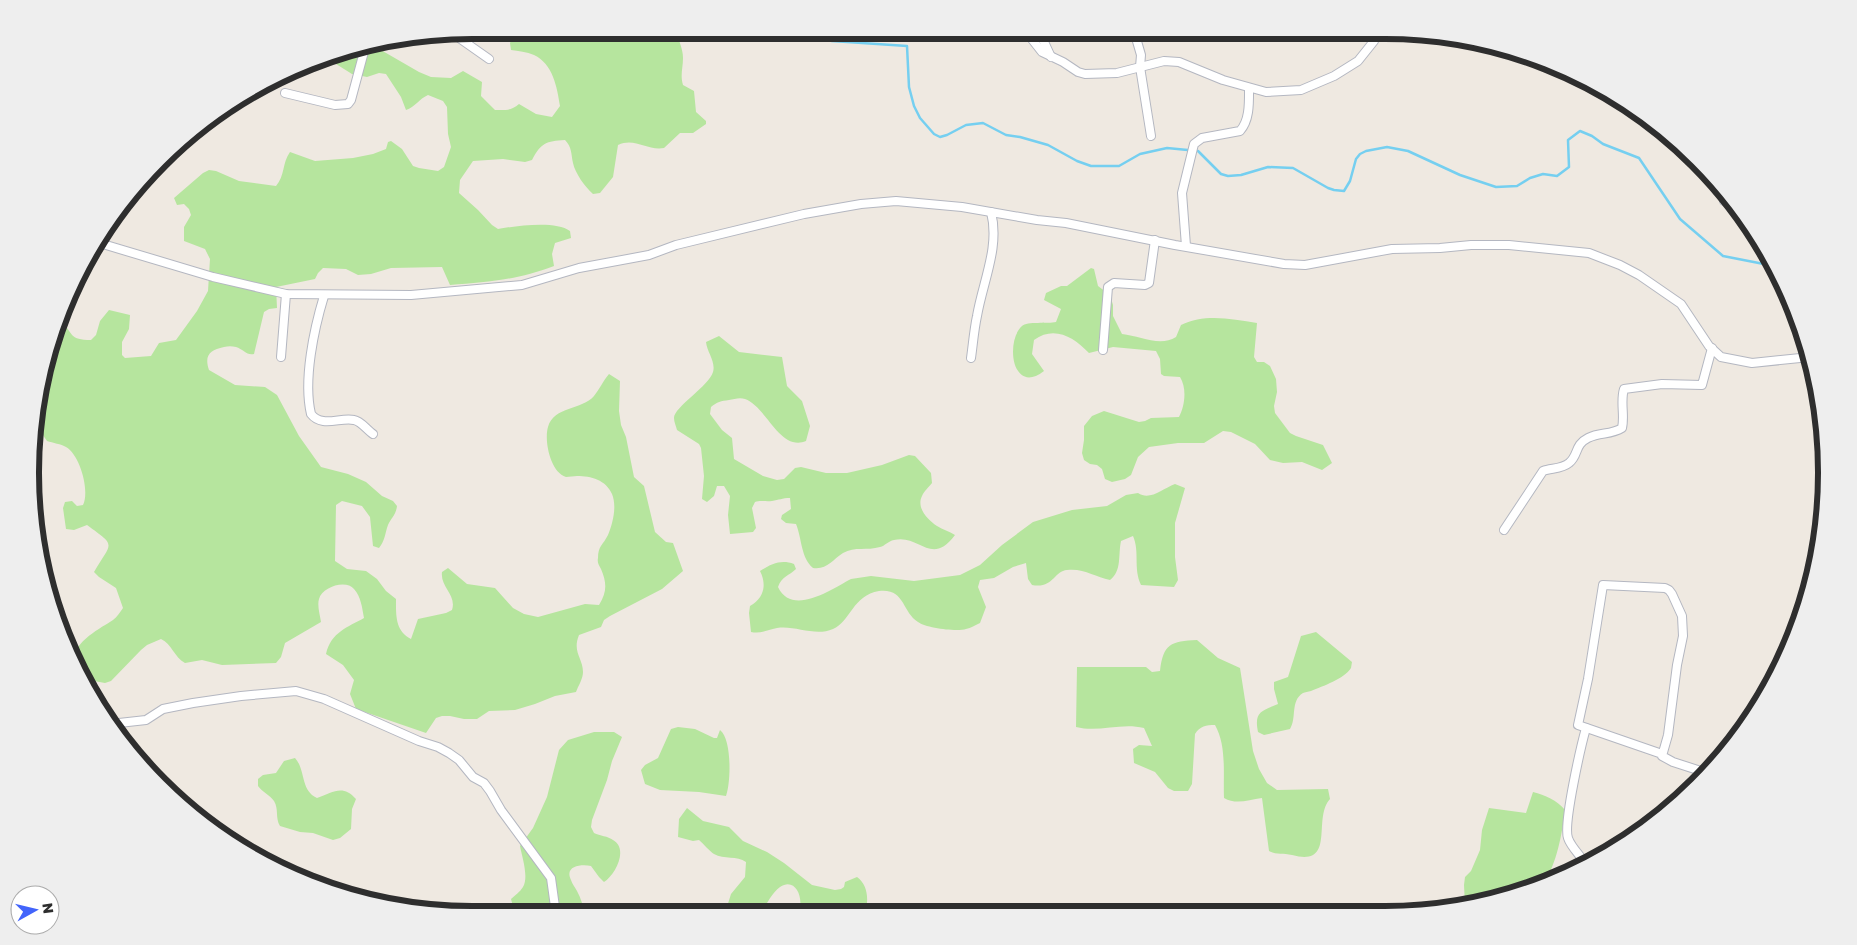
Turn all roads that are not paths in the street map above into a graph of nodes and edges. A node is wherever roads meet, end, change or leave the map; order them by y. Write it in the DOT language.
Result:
graph roads {
  1 [pos="461,39"];
  2 [pos="1032,39"];
  3 [pos="1043,39"];
  4 [pos="1136,39"];
  5 [pos="1375,39"];
  6 [pos="364,53"];
  7 [pos="1051,56"];
  8 [pos="489,59"];
  9 [pos="1140,67"];
  10 [pos="1249,88"];
  11 [pos="285,93"];
  12 [pos="1151,136"];
  13 [pos="991,212"];
  14 [pos="1155,240"];
  15 [pos="104,244"];
  16 [pos="1186,246"];
  17 [pos="286,294"];
  18 [pos="324,296"];
  19 [pos="1712,348"];
  20 [pos="1103,350"];
  21 [pos="281,358"];
  22 [pos="970,358"];
  23 [pos="1802,358"];
  24 [pos="373,434"];
  25 [pos="1504,530"];
  26 [pos="119,723"];
  27 [pos="1586,728"];
  28 [pos="1662,754"];
  29 [pos="1699,771"];
  30 [pos="1582,859"];
  31 [pos="555,906"];
  1 -- 8 [label="street"];
  2 -- 7 [label="street"];
  3 -- 7 [label="street"];
  4 -- 9 [label="street"];
  5 -- 10 [label="street"];
  6 -- 11 [label="street"];
  7 -- 9 [label="street"];
  9 -- 10 [label="street"];
  9 -- 12 [label="street"];
  10 -- 16 [label="street"];
  13 -- 14 [label="street"];
  13 -- 18 [label="street"];
  13 -- 22 [label="street"];
  14 -- 16 [label="street"];
  14 -- 20 [label="street"];
  15 -- 17 [label="street"];
  16 -- 19 [label="street"];
  17 -- 18 [label="street"];
  17 -- 21 [label="street"];
  18 -- 24 [label="street"];
  19 -- 23 [label="street"];
  19 -- 25 [label="street"];
  26 -- 31 [label="street"];
  27 -- 28 [label="street"];
  27 -- 28 [label="street"];
  27 -- 30 [label="street"];
  28 -- 29 [label="street"];
}
